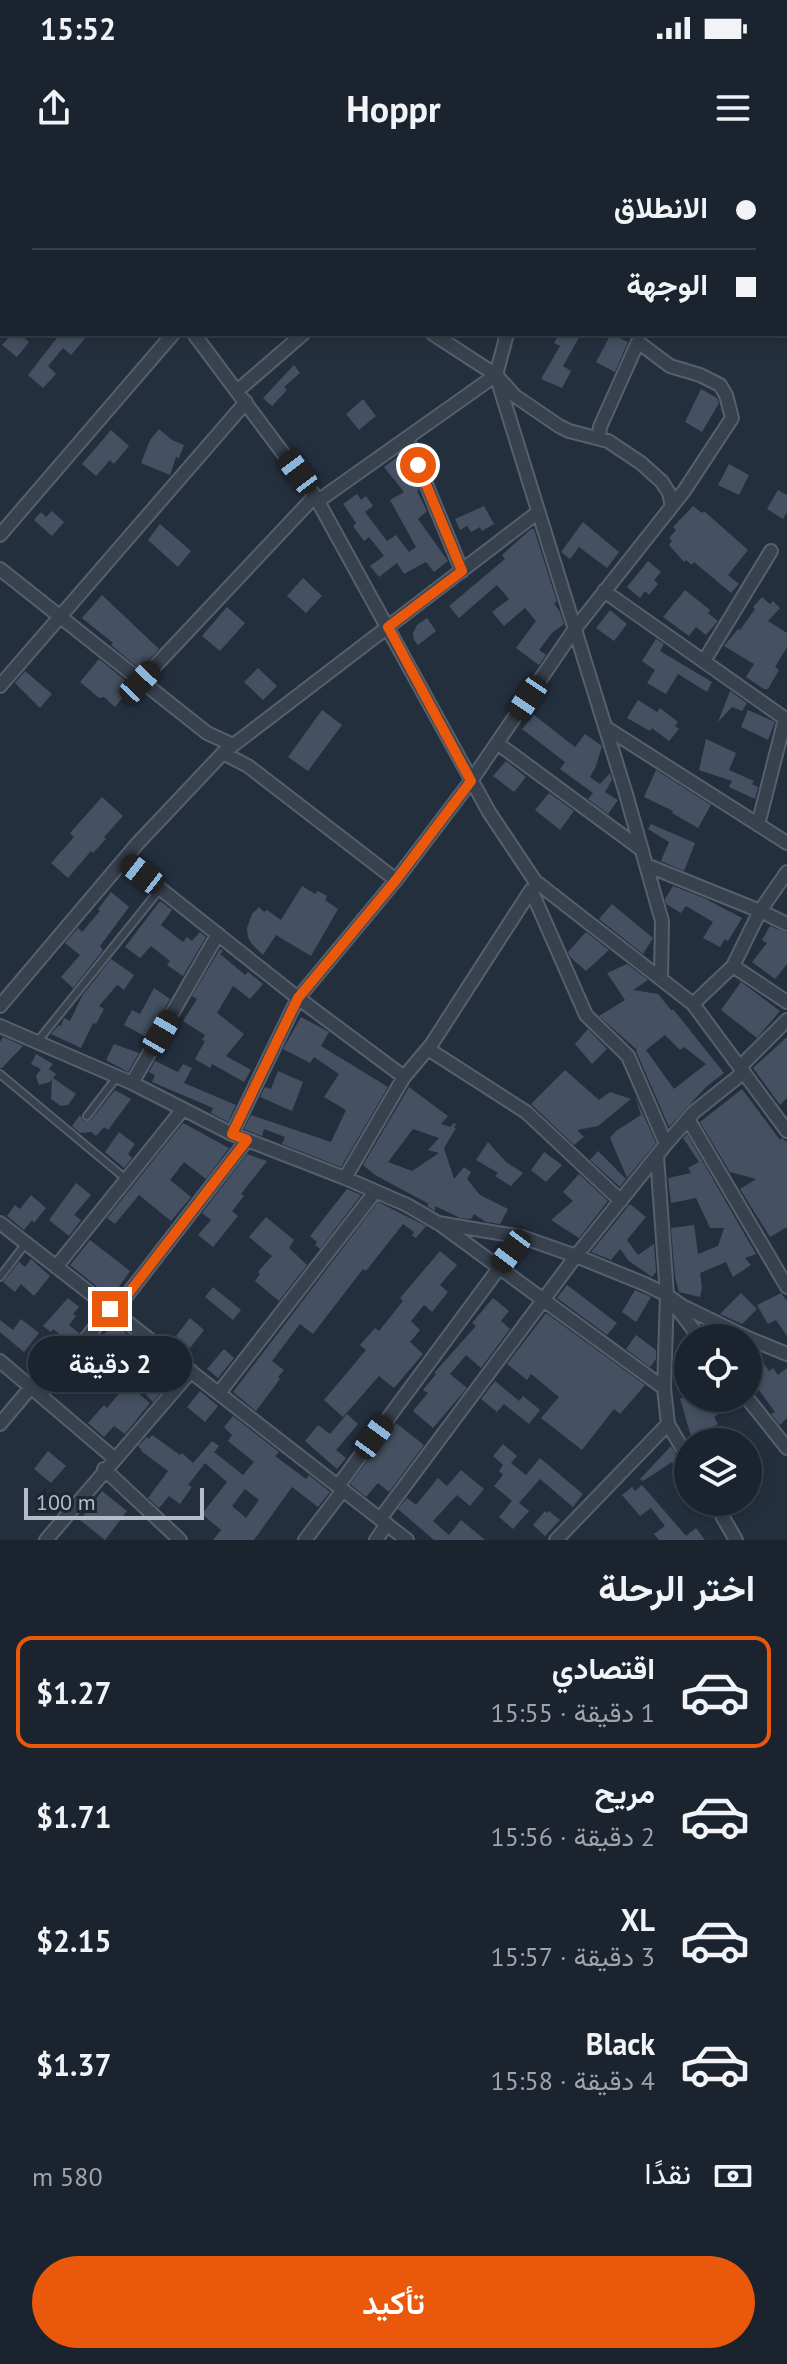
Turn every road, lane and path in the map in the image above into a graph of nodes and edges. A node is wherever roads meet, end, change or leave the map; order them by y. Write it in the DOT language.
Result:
graph roads {
  1 [pos="171,336"];
  2 [pos="301,336"];
  3 [pos="436,336"];
  4 [pos="506,336"];
  5 [pos="206,340"];
  6 [pos="496,375"];
  7 [pos="237,391"];
  8 [pos="246,402"];
  9 [pos="407,438"];
  10 [pos="599,438"];
  11 [pos="317,498"];
  12 [pos="672,506"];
  13 [pos="537,513"];
  14 [pos="0,535"];
  15 [pos="771,551"];
  16 [pos="0,569"];
  17 [pos="462,571"];
  18 [pos="604,591"];
  19 [pos="60,616"];
  20 [pos="388,627"];
  21 [pos="574,630"];
  22 [pos="704,661"];
  23 [pos="140,682"];
  24 [pos="0,686"];
  25 [pos="786,720"];
  26 [pos="605,727"];
  27 [pos="497,743"];
  28 [pos="228,749"];
  29 [pos="471,781"];
  30 [pos="758,825"];
  31 [pos="787,843"];
  32 [pos="642,850"];
  33 [pos="124,860"];
  34 [pos="646,865"];
  35 [pos="787,872"];
  36 [pos="396,880"];
  37 [pos="533,885"];
  38 [pos="160,889"];
  39 [pos="760,911"];
  40 [pos="787,924"];
  41 [pos="218,934"];
  42 [pos="733,966"];
  43 [pos="661,978"];
  44 [pos="298,998"];
  45 [pos="787,1002"];
  46 [pos="693,1004"];
  47 [pos="0,1006"];
  48 [pos="787,1020"];
  49 [pos="0,1026"];
  50 [pos="37,1042"];
  51 [pos="428,1049"];
  52 [pos="742,1070"];
  53 [pos="0,1074"];
  54 [pos="117,1076"];
  55 [pos="404,1077"];
  56 [pos="132,1083"];
  57 [pos="183,1109"];
  58 [pos="87,1116"];
  59 [pos="688,1119"];
  60 [pos="787,1131"];
  61 [pos="232,1134"];
  62 [pos="247,1140"];
  63 [pos="666,1144"];
  64 [pos="657,1156"];
  65 [pos="345,1178"];
  66 [pos="126,1179"];
  67 [pos="375,1192"];
  68 [pos="621,1201"];
  69 [pos="0,1223"];
  70 [pos="438,1223"];
  71 [pos="522,1237"];
  72 [pos="26,1243"];
  73 [pos="576,1256"];
  74 [pos="500,1266"];
  75 [pos="56,1267"];
  76 [pos="0,1277"];
  77 [pos="787,1287"];
  78 [pos="667,1295"];
  79 [pos="544,1299"];
  80 [pos="112,1310"];
  81 [pos="689,1324"];
  82 [pos="719,1324"];
  83 [pos="762,1344"];
  84 [pos="787,1354"];
  85 [pos="0,1361"];
  86 [pos="191,1371"];
  87 [pos="664,1388"];
  88 [pos="36,1390"];
  89 [pos="219,1393"];
  90 [pos="758,1412"];
  91 [pos="0,1424"];
  92 [pos="668,1424"];
  93 [pos="674,1434"];
  94 [pos="787,1448"];
  95 [pos="115,1459"];
  96 [pos="104,1469"];
  97 [pos="341,1488"];
  98 [pos="721,1516"];
  99 [pos="383,1521"];
  100 [pos="174,1539"];
  101 [pos="733,1539"];
  102 [pos="46,1540"];
  103 [pos="305,1540"];
  104 [pos="376,1540"];
  105 [pos="407,1540"];
  106 [pos="556,1540"];
  1 -- 14 [label="street"];
  2 -- 7 [label="street"];
  3 -- 6 [label="street"];
  4 -- 6 [label="street"];
  5 -- 7 [label="street"];
  6 -- 9 [label="street"];
  6 -- 10 [label="street"];
  6 -- 13 [label="street"];
  7 -- 8 [label="street"];
  8 -- 11 [label="street"];
  8 -- 19 [label="street"];
  9 -- 11 [label="street"];
  9 -- 17 [label="street"];
  10 -- 12 [label="street"];
  10 -- 12 [label="street"];
  11 -- 20 [label="street"];
  11 -- 23 [label="street"];
  12 -- 18 [label="street"];
  13 -- 17 [label="street"];
  13 -- 21 [label="street"];
  15 -- 22 [label="street"];
  16 -- 19 [label="street"];
  17 -- 20 [label="street"];
  18 -- 21 [label="street"];
  18 -- 22 [label="street"];
  19 -- 23 [label="street"];
  19 -- 24 [label="street"];
  20 -- 28 [label="street"];
  20 -- 29 [label="street"];
  21 -- 26 [label="street"];
  21 -- 27 [label="street"];
  22 -- 25 [label="street"];
  23 -- 28 [label="street"];
  25 -- 30 [label="street"];
  26 -- 30 [label="street"];
  26 -- 32 [label="street"];
  27 -- 29 [label="street"];
  27 -- 32 [label="street"];
  28 -- 33 [label="street"];
  28 -- 36 [label="street"];
  29 -- 36 [label="street"];
  29 -- 37 [label="street"];
  30 -- 31 [label="street"];
  32 -- 34 [label="street"];
  33 -- 38 [label="street"];
  33 -- 47 [label="street"];
  34 -- 39 [label="street"];
  34 -- 43 [label="street"];
  35 -- 39 [label="street"];
  36 -- 44 [label="street"];
  37 -- 43 [label="street"];
  37 -- 51 [label="street"];
  37 -- 63 [label="street"];
  38 -- 41 [label="street"];
  38 -- 50 [label="lane"];
  39 -- 40 [label="street"];
  39 -- 42 [label="street"];
  41 -- 44 [label="street"];
  41 -- 56 [label="street"];
  42 -- 45 [label="street"];
  42 -- 46 [label="street"];
  43 -- 46 [label="street"];
  44 -- 55 [label="street"];
  44 -- 61 [label="street"];
  46 -- 52 [label="street"];
  48 -- 52 [label="street"];
  49 -- 50 [label="street"];
  50 -- 54 [label="street"];
  51 -- 55 [label="street"];
  51 -- 68 [label="street"];
  52 -- 59 [label="street"];
  52 -- 60 [label="street"];
  53 -- 66 [label="lane"];
  54 -- 56 [label="street"];
  54 -- 58 [label="lane"];
  55 -- 65 [label="street"];
  56 -- 57 [label="street"];
  57 -- 61 [label="street"];
  57 -- 66 [label="street"];
  59 -- 63 [label="street"];
  59 -- 77 [label="street"];
  61 -- 62 [label="street"];
  62 -- 65 [label="street"];
  62 -- 80 [label="street"];
  63 -- 64 [label="street"];
  64 -- 68 [label="street"];
  64 -- 78 [label="street"];
  65 -- 67 [label="street"];
  66 -- 75 [label="street"];
  67 -- 70 [label="street"];
  67 -- 89 [label="street"];
  68 -- 73 [label="street"];
  69 -- 72 [label="street"];
  70 -- 71 [label="street"];
  70 -- 74 [label="street"];
  71 -- 73 [label="street"];
  71 -- 74 [label="street"];
  72 -- 75 [label="street"];
  72 -- 76 [label="lane"];
  73 -- 78 [label="street"];
  73 -- 79 [label="street"];
  74 -- 79 [label="street"];
  74 -- 97 [label="street"];
  75 -- 80 [label="street"];
  78 -- 81 [label="street"];
  78 -- 82 [label="street"];
  78 -- 87 [label="street"];
  79 -- 87 [label="street"];
  79 -- 99 [label="street"];
  80 -- 86 [label="street"];
  80 -- 88 [label="street"];
  83 -- 84 [label="street"];
  85 -- 88 [label="street"];
  86 -- 89 [label="street"];
  86 -- 95 [label="street"];
  87 -- 92 [label="street"];
  88 -- 91 [label="street"];
  88 -- 95 [label="street"];
  89 -- 97 [label="street"];
  90 -- 94 [label="street"];
  92 -- 93 [label="street"];
  92 -- 106 [label="street"];
  95 -- 96 [label="street"];
  96 -- 100 [label="street"];
  96 -- 102 [label="street"];
  97 -- 99 [label="street"];
  97 -- 103 [label="street"];
  98 -- 101 [label="street"];
  99 -- 104 [label="street"];
  99 -- 105 [label="street"];
}
